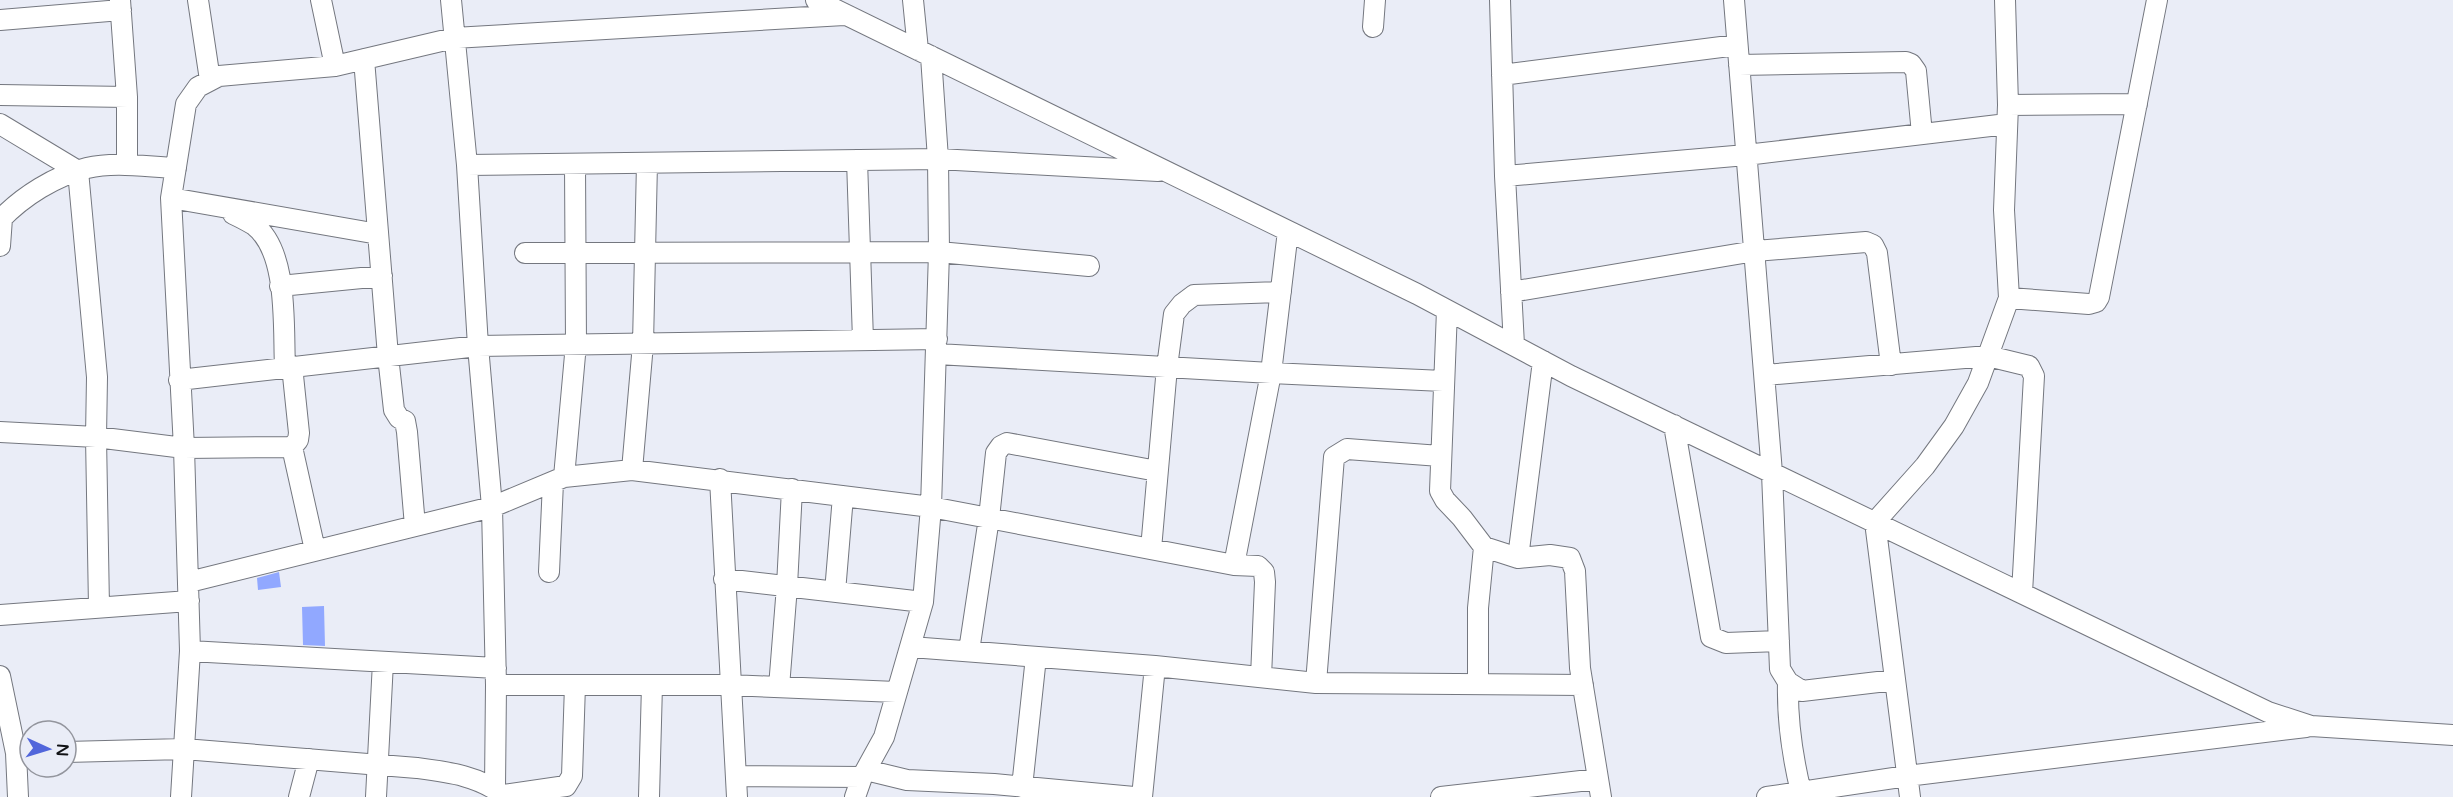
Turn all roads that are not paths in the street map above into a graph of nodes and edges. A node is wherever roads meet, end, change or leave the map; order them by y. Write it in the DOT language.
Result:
graph roads {
  1 [pos="198,0"];
  2 [pos="321,0"];
  3 [pos="451,0"];
  4 [pos="816,0"];
  5 [pos="913,0"];
  6 [pos="1375,0"];
  7 [pos="1500,0"];
  8 [pos="1734,0"];
  9 [pos="2005,0"];
  10 [pos="2157,0"];
  11 [pos="121,5"];
  12 [pos="847,15"];
  13 [pos="0,20"];
  14 [pos="1373,27"];
  15 [pos="454,38"];
  16 [pos="1737,45"];
  17 [pos="924,53"];
  18 [pos="364,59"];
  19 [pos="1739,65"];
  20 [pos="335,66"];
  21 [pos="1502,75"];
  22 [pos="210,80"];
  23 [pos="0,95"];
  24 [pos="127,97"];
  25 [pos="2137,104"];
  26 [pos="2008,115"];
  27 [pos="0,124"];
  28 [pos="1922,134"];
  29 [pos="1746,155"];
  30 [pos="938,159"];
  31 [pos="857,160"];
  32 [pos="647,163"];
  33 [pos="575,164"];
  34 [pos="127,165"];
  35 [pos="467,165"];
  36 [pos="176,168"];
  37 [pos="78,171"];
  38 [pos="1167,171"];
  39 [pos="1505,176"];
  40 [pos="171,198"];
  41 [pos="226,209"];
  42 [pos="1,219"];
  43 [pos="1288,231"];
  44 [pos="378,234"];
  45 [pos="0,246"];
  46 [pos="1755,251"];
  47 [pos="576,252"];
  48 [pos="645,252"];
  49 [pos="859,252"];
  50 [pos="939,252"];
  51 [pos="525,253"];
  52 [pos="1089,266"];
  53 [pos="382,276"];
  54 [pos="280,286"];
  55 [pos="1281,292"];
  56 [pos="1512,292"];
  57 [pos="2009,298"];
  58 [pos="1447,310"];
  59 [pos="863,340"];
  60 [pos="576,344"];
  61 [pos="643,344"];
  62 [pos="1514,345"];
  63 [pos="478,346"];
  64 [pos="937,347"];
  65 [pos="388,356"];
  66 [pos="1988,357"];
  67 [pos="1543,361"];
  68 [pos="1891,364"];
  69 [pos="288,367"];
  70 [pos="1167,367"];
  71 [pos="1271,374"];
  72 [pos="1764,375"];
  73 [pos="179,380"];
  74 [pos="1443,381"];
  75 [pos="1674,425"];
  76 [pos="0,432"];
  77 [pos="96,437"];
  78 [pos="292,447"];
  79 [pos="184,448"];
  80 [pos="1440,456"];
  81 [pos="632,470"];
  82 [pos="1157,471"];
  83 [pos="1773,473"];
  84 [pos="720,479"];
  85 [pos="559,480"];
  86 [pos="792,489"];
  87 [pos="843,496"];
  88 [pos="492,507"];
  89 [pos="931,507"];
  90 [pos="989,518"];
  91 [pos="1875,522"];
  92 [pos="414,526"];
  93 [pos="1484,548"];
  94 [pos="1150,549"];
  95 [pos="315,550"];
  96 [pos="1518,558"];
  97 [pos="1234,565"];
  98 [pos="549,572"];
  99 [pos="724,579"];
  100 [pos="787,586"];
  101 [pos="189,591"];
  102 [pos="835,592"];
  103 [pos="2022,593"];
  104 [pos="923,602"];
  105 [pos="99,607"];
  106 [pos="0,615"];
  107 [pos="1779,641"];
  108 [pos="911,647"];
  109 [pos="190,651"];
  110 [pos="969,651"];
  111 [pos="1036,657"];
  112 [pos="383,662"];
  113 [pos="1155,666"];
  114 [pos="0,676"];
  115 [pos="496,677"];
  116 [pos="1261,677"];
  117 [pos="1895,680"];
  118 [pos="1788,682"];
  119 [pos="1316,683"];
  120 [pos="1478,684"];
  121 [pos="575,685"];
  122 [pos="652,685"];
  123 [pos="729,685"];
  124 [pos="1583,686"];
  125 [pos="778,687"];
  126 [pos="896,692"];
  127 [pos="2311,726"];
  128 [pos="2453,735"];
  129 [pos="18,736"];
  130 [pos="184,749"];
  131 [pos="78,752"];
  132 [pos="309,759"];
  133 [pos="378,765"];
  134 [pos="864,774"];
  135 [pos="736,776"];
  136 [pos="1907,776"];
  137 [pos="20,779"];
  138 [pos="1022,787"];
  139 [pos="906,788"];
  140 [pos="1599,788"];
  141 [pos="993,791"];
  142 [pos="1801,792"];
  143 [pos="501,793"];
  144 [pos="18,797"];
  145 [pos="181,797"];
  146 [pos="299,797"];
  147 [pos="376,797"];
  148 [pos="649,797"];
  149 [pos="737,797"];
  150 [pos="855,797"];
  151 [pos="1134,797"];
  152 [pos="1142,797"];
  153 [pos="1441,797"];
  154 [pos="1767,797"];
  155 [pos="1910,797"];
  1 -- 22 [label="street"];
  2 -- 20 [label="street"];
  3 -- 15 [label="street"];
  4 -- 12 [label="street"];
  5 -- 17 [label="street"];
  6 -- 14 [label="street"];
  7 -- 21 [label="street"];
  8 -- 16 [label="street"];
  9 -- 26 [label="street"];
  10 -- 25 [label="street"];
  11 -- 13 [label="street"];
  11 -- 24 [label="street"];
  12 -- 15 [label="street"];
  12 -- 17 [label="street"];
  15 -- 18 [label="street"];
  15 -- 35 [label="street"];
  16 -- 19 [label="street"];
  16 -- 21 [label="street"];
  17 -- 30 [label="street"];
  17 -- 38 [label="street"];
  18 -- 20 [label="street"];
  18 -- 44 [label="street"];
  19 -- 28 [label="street"];
  19 -- 29 [label="street"];
  20 -- 22 [label="street"];
  21 -- 39 [label="street"];
  22 -- 36 [label="street"];
  23 -- 24 [label="street"];
  24 -- 34 [label="street"];
  25 -- 26 [label="street"];
  25 -- 57 [label="street"];
  26 -- 28 [label="street"];
  26 -- 57 [label="street"];
  27 -- 37 [label="street"];
  28 -- 29 [label="street"];
  29 -- 39 [label="street"];
  29 -- 46 [label="street"];
  30 -- 31 [label="street"];
  30 -- 38 [label="street"];
  30 -- 50 [label="street"];
  31 -- 32 [label="street"];
  31 -- 49 [label="street"];
  32 -- 33 [label="street"];
  32 -- 48 [label="street"];
  33 -- 35 [label="street"];
  33 -- 47 [label="street"];
  34 -- 36 [label="street"];
  34 -- 37 [label="street"];
  35 -- 63 [label="street"];
  36 -- 40 [label="street"];
  37 -- 42 [label="street"];
  37 -- 77 [label="street"];
  38 -- 43 [label="street"];
  39 -- 56 [label="street"];
  40 -- 41 [label="street"];
  40 -- 73 [label="street"];
  41 -- 44 [label="street"];
  41 -- 54 [label="street"];
  42 -- 45 [label="street"];
  43 -- 55 [label="street"];
  43 -- 58 [label="street"];
  44 -- 53 [label="street"];
  46 -- 56 [label="street"];
  46 -- 68 [label="street"];
  46 -- 72 [label="street"];
  47 -- 48 [label="street"];
  47 -- 51 [label="street"];
  47 -- 60 [label="street"];
  48 -- 49 [label="street"];
  48 -- 61 [label="street"];
  49 -- 50 [label="street"];
  49 -- 59 [label="street"];
  50 -- 52 [label="street"];
  50 -- 64 [label="street"];
  53 -- 54 [label="street"];
  53 -- 65 [label="street"];
  54 -- 69 [label="street"];
  55 -- 70 [label="street"];
  55 -- 71 [label="street"];
  56 -- 62 [label="street"];
  57 -- 66 [label="street"];
  58 -- 62 [label="street"];
  58 -- 74 [label="street"];
  59 -- 61 [label="street"];
  59 -- 64 [label="street"];
  60 -- 61 [label="street"];
  60 -- 63 [label="street"];
  60 -- 85 [label="street"];
  61 -- 81 [label="street"];
  62 -- 67 [label="street"];
  63 -- 65 [label="street"];
  63 -- 88 [label="street"];
  64 -- 70 [label="street"];
  64 -- 89 [label="street"];
  65 -- 69 [label="street"];
  65 -- 92 [label="street"];
  66 -- 68 [label="street"];
  66 -- 91 [label="street"];
  66 -- 103 [label="street"];
  67 -- 75 [label="street"];
  67 -- 96 [label="street"];
  68 -- 72 [label="street"];
  69 -- 73 [label="street"];
  69 -- 78 [label="street"];
  70 -- 71 [label="street"];
  70 -- 82 [label="street"];
  71 -- 74 [label="street"];
  71 -- 97 [label="street"];
  72 -- 83 [label="street"];
  73 -- 79 [label="street"];
  74 -- 80 [label="street"];
  75 -- 83 [label="street"];
  75 -- 107 [label="street"];
  76 -- 77 [label="street"];
  77 -- 79 [label="street"];
  77 -- 105 [label="street"];
  78 -- 79 [label="street"];
  78 -- 95 [label="street"];
  79 -- 101 [label="street"];
  80 -- 93 [label="street"];
  80 -- 119 [label="street"];
  81 -- 84 [label="street"];
  81 -- 85 [label="street"];
  82 -- 90 [label="street"];
  82 -- 94 [label="street"];
  83 -- 91 [label="street"];
  83 -- 107 [label="street"];
  84 -- 86 [label="street"];
  84 -- 99 [label="street"];
  85 -- 88 [label="street"];
  85 -- 98 [label="street"];
  86 -- 87 [label="street"];
  86 -- 100 [label="street"];
  87 -- 89 [label="street"];
  87 -- 102 [label="street"];
  88 -- 92 [label="street"];
  88 -- 115 [label="street"];
  89 -- 90 [label="street"];
  89 -- 104 [label="street"];
  90 -- 94 [label="street"];
  90 -- 110 [label="street"];
  91 -- 103 [label="street"];
  91 -- 117 [label="street"];
  92 -- 95 [label="street"];
  93 -- 96 [label="street"];
  93 -- 120 [label="street"];
  94 -- 97 [label="street"];
  95 -- 101 [label="street"];
  96 -- 124 [label="street"];
  97 -- 116 [label="street"];
  99 -- 100 [label="street"];
  99 -- 123 [label="street"];
  100 -- 102 [label="street"];
  100 -- 125 [label="street"];
  101 -- 105 [label="street"];
  101 -- 109 [label="street"];
  102 -- 104 [label="street"];
  103 -- 127 [label="street"];
  104 -- 108 [label="street"];
  105 -- 106 [label="street"];
  107 -- 118 [label="street"];
  108 -- 110 [label="street"];
  108 -- 126 [label="street"];
  109 -- 112 [label="street"];
  109 -- 130 [label="street"];
  110 -- 111 [label="street"];
  111 -- 113 [label="street"];
  111 -- 138 [label="street"];
  112 -- 115 [label="street"];
  112 -- 133 [label="street"];
  113 -- 116 [label="street"];
  113 -- 152 [label="street"];
  114 -- 129 [label="street"];
  115 -- 121 [label="street"];
  115 -- 143 [label="street"];
  116 -- 119 [label="street"];
  117 -- 118 [label="street"];
  117 -- 136 [label="street"];
  118 -- 142 [label="street"];
  119 -- 120 [label="street"];
  120 -- 124 [label="street"];
  121 -- 122 [label="street"];
  121 -- 143 [label="street"];
  122 -- 123 [label="street"];
  122 -- 148 [label="street"];
  123 -- 125 [label="street"];
  123 -- 135 [label="street"];
  124 -- 140 [label="street"];
  125 -- 126 [label="street"];
  126 -- 134 [label="street"];
  127 -- 128 [label="street"];
  127 -- 136 [label="street"];
  130 -- 131 [label="street"];
  130 -- 132 [label="street"];
  130 -- 145 [label="street"];
  132 -- 133 [label="street"];
  132 -- 146 [label="street"];
  133 -- 143 [label="street"];
  133 -- 147 [label="street"];
  134 -- 135 [label="street"];
  134 -- 139 [label="street"];
  134 -- 150 [label="street"];
  135 -- 149 [label="street"];
  136 -- 142 [label="street"];
  136 -- 155 [label="street"];
  137 -- 144 [label="street"];
  138 -- 141 [label="street"];
  138 -- 151 [label="street"];
  139 -- 141 [label="street"];
  140 -- 153 [label="street"];
  142 -- 154 [label="street"];
}
